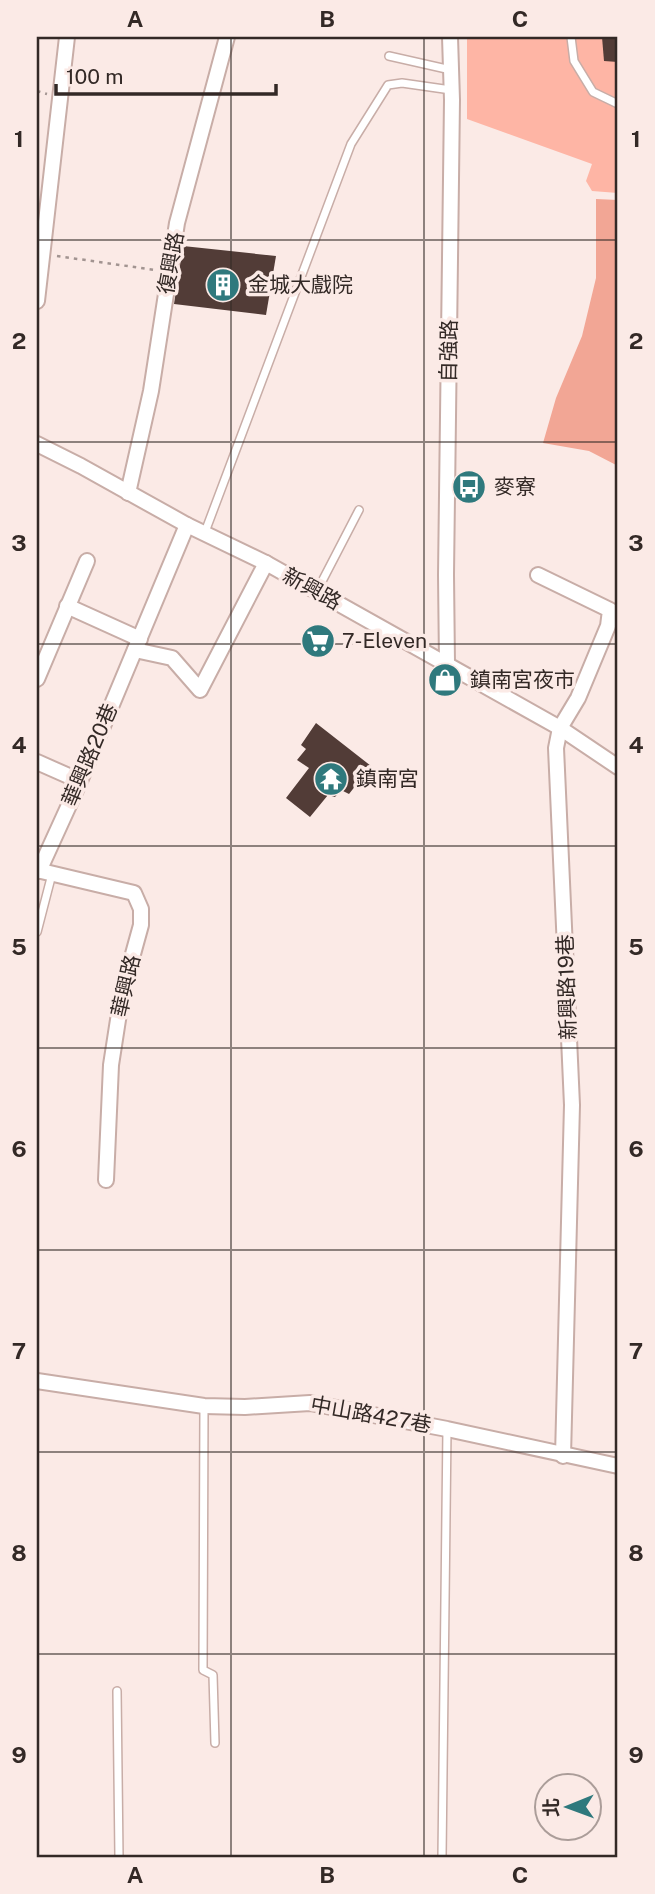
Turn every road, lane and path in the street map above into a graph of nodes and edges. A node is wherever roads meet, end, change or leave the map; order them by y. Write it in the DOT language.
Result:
graph roads {
  1 [pos="67,37"];
  2 [pos="227,37"];
  3 [pos="450,37"];
  4 [pos="570,37"];
  5 [pos="389,56"];
  6 [pos="451,70"];
  7 [pos="452,90"];
  8 [pos="618,104"];
  9 [pos="43,254"];
  10 [pos="168,272"];
  11 [pos="37,301"];
  12 [pos="37,444"];
  13 [pos="128,493"];
  14 [pos="359,510"];
  15 [pos="187,525"];
  16 [pos="205,532"];
  17 [pos="87,561"];
  18 [pos="265,563"];
  19 [pos="538,575"];
  20 [pos="317,592"];
  21 [pos="67,606"];
  22 [pos="138,644"];
  23 [pos="447,664"];
  24 [pos="37,679"];
  25 [pos="560,727"];
  26 [pos="37,762"];
  27 [pos="618,767"];
  28 [pos="80,781"];
  29 [pos="42,872"];
  30 [pos="37,932"];
  31 [pos="106,1180"];
  32 [pos="37,1381"];
  33 [pos="204,1406"];
  34 [pos="447,1429"];
  35 [pos="563,1456"];
  36 [pos="618,1466"];
  37 [pos="117,1691"];
  38 [pos="215,1743"];
  39 [pos="119,1857"];
  40 [pos="442,1857"];
  1 -- 9 [label="street"];
  2 -- 10 [label="street, 復興路"];
  3 -- 6 [label="street, 自強路"];
  4 -- 8 [label="lane"];
  5 -- 6 [label="lane"];
  6 -- 7 [label="street, 自強路"];
  7 -- 16 [label="lane"];
  7 -- 23 [label="street, 自強路"];
  9 -- 10 [label="path"];
  9 -- 11 [label="street"];
  10 -- 13 [label="street, 復興路"];
  12 -- 13 [label="street, 新興路"];
  13 -- 15 [label="street, 新興路"];
  14 -- 20 [label="lane"];
  15 -- 16 [label="street, 新興路"];
  15 -- 22 [label="street, 華興路20巷"];
  16 -- 18 [label="street, 新興路"];
  17 -- 21 [label="street"];
  18 -- 20 [label="street, 新興路"];
  18 -- 22 [label="street"];
  19 -- 25 [label="street, 新興路19巷"];
  20 -- 23 [label="street, 新興路"];
  21 -- 22 [label="street"];
  21 -- 24 [label="street"];
  22 -- 28 [label="street, 華興路20巷"];
  23 -- 25 [label="street, 新興路"];
  25 -- 27 [label="street, 新興路"];
  25 -- 35 [label="street, 新興路19巷"];
  26 -- 28 [label="street"];
  28 -- 29 [label="street, 華興路20巷"];
  29 -- 30 [label="lane"];
  29 -- 31 [label="street, 華興路"];
  32 -- 33 [label="street, 中山路427巷"];
  33 -- 34 [label="street, 中山路427巷"];
  33 -- 38 [label="lane"];
  34 -- 35 [label="street, 中山路427巷"];
  34 -- 40 [label="lane"];
  35 -- 36 [label="street, 中山路427巷"];
  37 -- 39 [label="lane"];
}
